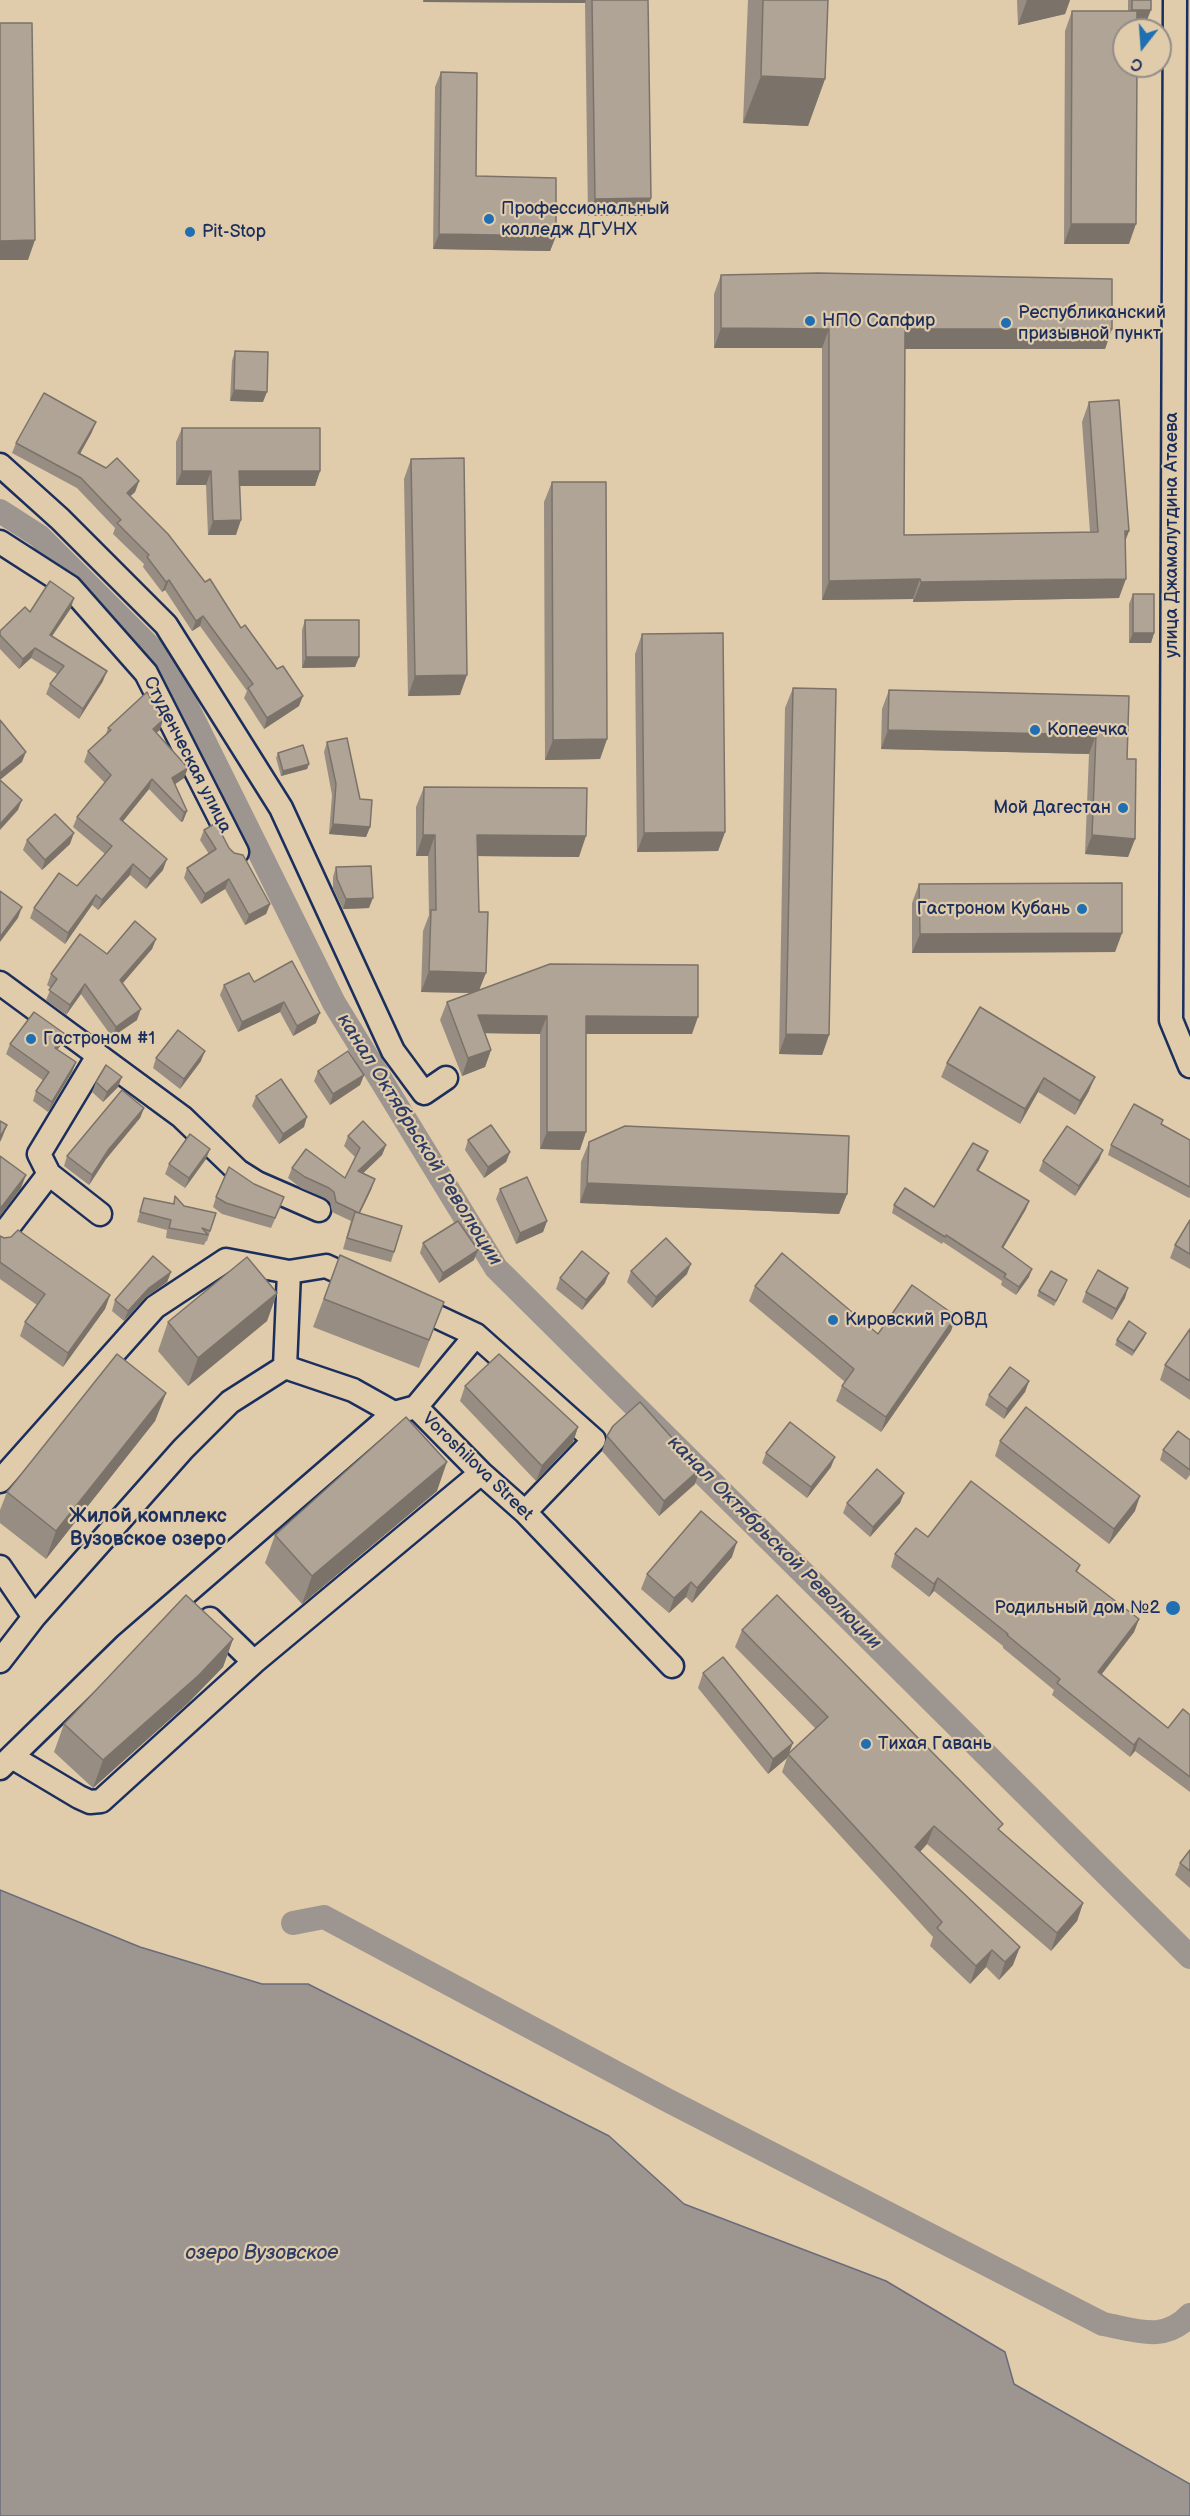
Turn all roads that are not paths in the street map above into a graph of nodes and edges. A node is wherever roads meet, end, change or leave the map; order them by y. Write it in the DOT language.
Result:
graph roads {
  1 [pos="1175,0"];
  2 [pos="0,465"];
  3 [pos="0,542"];
  4 [pos="237,852"];
  5 [pos="0,983"];
  6 [pos="98,1056"];
  7 [pos="1190,1066"];
  8 [pos="446,1078"];
  9 [pos="49,1174"];
  10 [pos="319,1210"];
  11 [pos="99,1214"];
  12 [pos="0,1238"];
  13 [pos="289,1272"];
  14 [pos="476,1335"];
  15 [pos="285,1367"];
  16 [pos="405,1410"];
  17 [pos="481,1473"];
  18 [pos="0,1481"];
  19 [pos="525,1512"];
  20 [pos="0,1567"];
  21 [pos="185,1595"];
  22 [pos="34,1617"];
  23 [pos="0,1661"];
  24 [pos="254,1662"];
  25 [pos="672,1665"];
  26 [pos="6,1762"];
  1 -- 7 [label="street, улица Джамалутдина Атаева"];
  2 -- 8 [label="street"];
  3 -- 4 [label="street, Студенческая улица"];
  5 -- 6 [label="street"];
  6 -- 9 [label="street"];
  6 -- 10 [label="street"];
  9 -- 11 [label="street"];
  9 -- 12 [label="street"];
  13 -- 14 [label="street"];
  13 -- 15 [label="street"];
  13 -- 18 [label="street"];
  14 -- 16 [label="street"];
  14 -- 19 [label="street"];
  15 -- 16 [label="street"];
  15 -- 22 [label="street"];
  16 -- 17 [label="street, Voroshilova Street"];
  16 -- 21 [label="street, Voroshilova Street"];
  17 -- 19 [label="street, Voroshilova Street"];
  17 -- 24 [label="street"];
  19 -- 25 [label="street, Voroshilova Street"];
  20 -- 22 [label="street"];
  21 -- 24 [label="street"];
  21 -- 26 [label="street, Voroshilova Street"];
  22 -- 23 [label="street"];
  24 -- 26 [label="street"];
}
